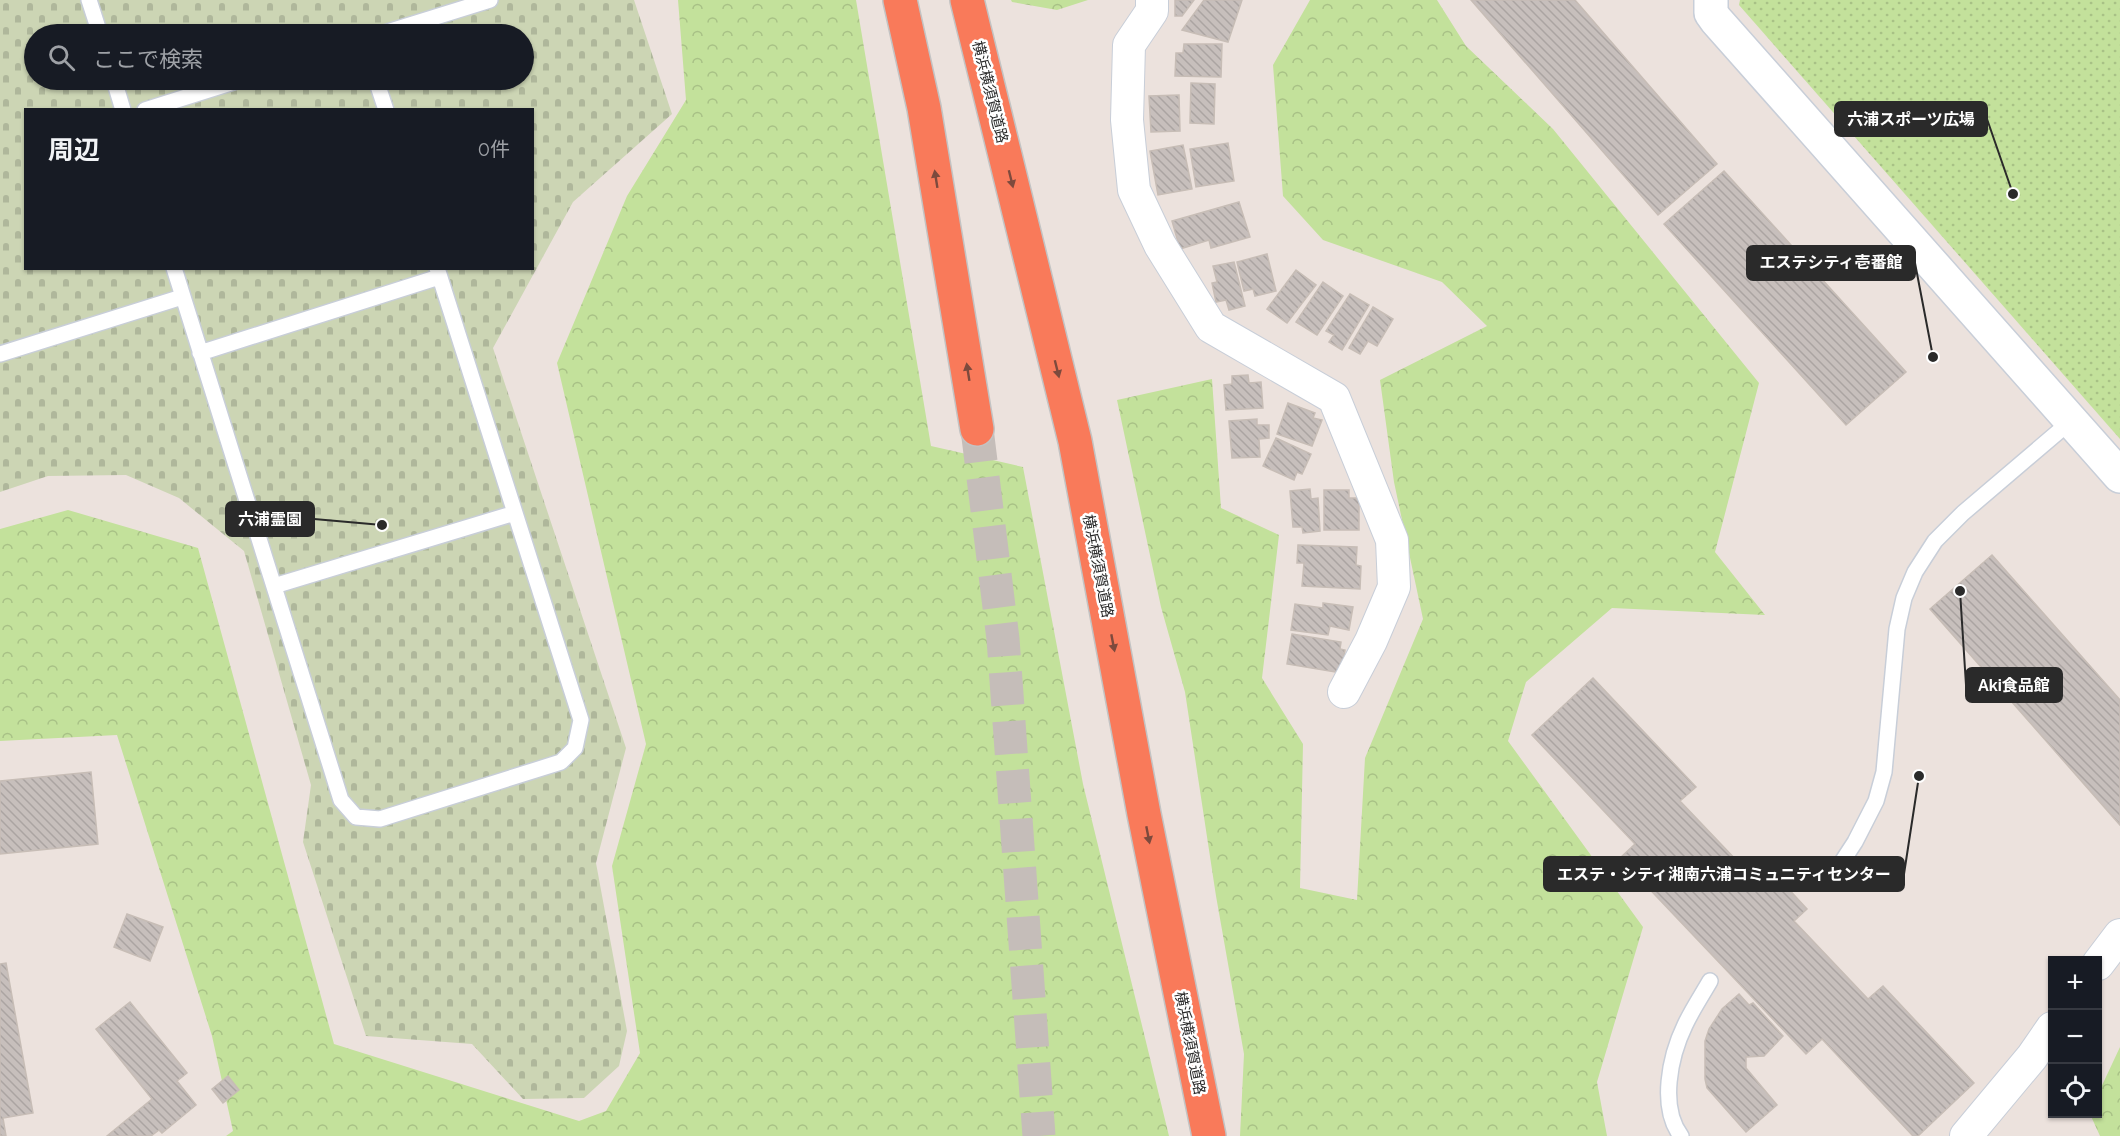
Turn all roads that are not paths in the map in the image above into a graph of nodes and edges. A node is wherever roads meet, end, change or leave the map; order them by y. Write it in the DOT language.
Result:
graph roads {
  1 [pos="89,0"];
  2 [pos="490,0"];
  3 [pos="900,0"];
  4 [pos="967,0"];
  5 [pos="1152,0"];
  6 [pos="1711,0"];
  7 [pos="97,24"];
  8 [pos="413,24"];
  9 [pos="117,90"];
  10 [pos="208,90"];
  11 [pos="379,90"];
  12 [pos="122,108"];
  13 [pos="151,108"];
  14 [pos="385,108"];
  15 [pos="175,270"];
  16 [pos="438,273"];
  17 [pos="182,297"];
  18 [pos="200,353"];
  19 [pos="0,354"];
  20 [pos="2071,421"];
  21 [pos="977,429"];
  22 [pos="2120,476"];
  23 [pos="515,513"];
  24 [pos="274,586"];
  25 [pos="1344,692"];
  26 [pos="1840,865"];
  27 [pos="2120,935"];
  28 [pos="2102,958"];
  29 [pos="1710,981"];
  30 [pos="2048,1034"];
  31 [pos="1209,1136"];
  32 [pos="1681,1136"];
  33 [pos="1966,1136"];
  1 -- 7 [label="lane"];
  2 -- 8 [label="lane"];
  21 -- 3 [label="highway, one-way"];
  4 -- 31 [label="highway, 横浜横須賀道路, one-way"];
  5 -- 25 [label="street"];
  6 -- 20 [label="street"];
  9 -- 12 [label="lane"];
  10 -- 13 [label="lane"];
  11 -- 14 [label="lane"];
  15 -- 17 [label="lane"];
  16 -- 18 [label="lane"];
  16 -- 23 [label="lane"];
  17 -- 18 [label="lane"];
  17 -- 19 [label="lane"];
  18 -- 24 [label="lane"];
  20 -- 22 [label="street"];
  20 -- 26 [label="lane"];
  23 -- 24 [label="lane"];
  23 -- 24 [label="lane"];
  27 -- 28 [label="street"];
  29 -- 32 [label="lane"];
  30 -- 33 [label="street"];
}
